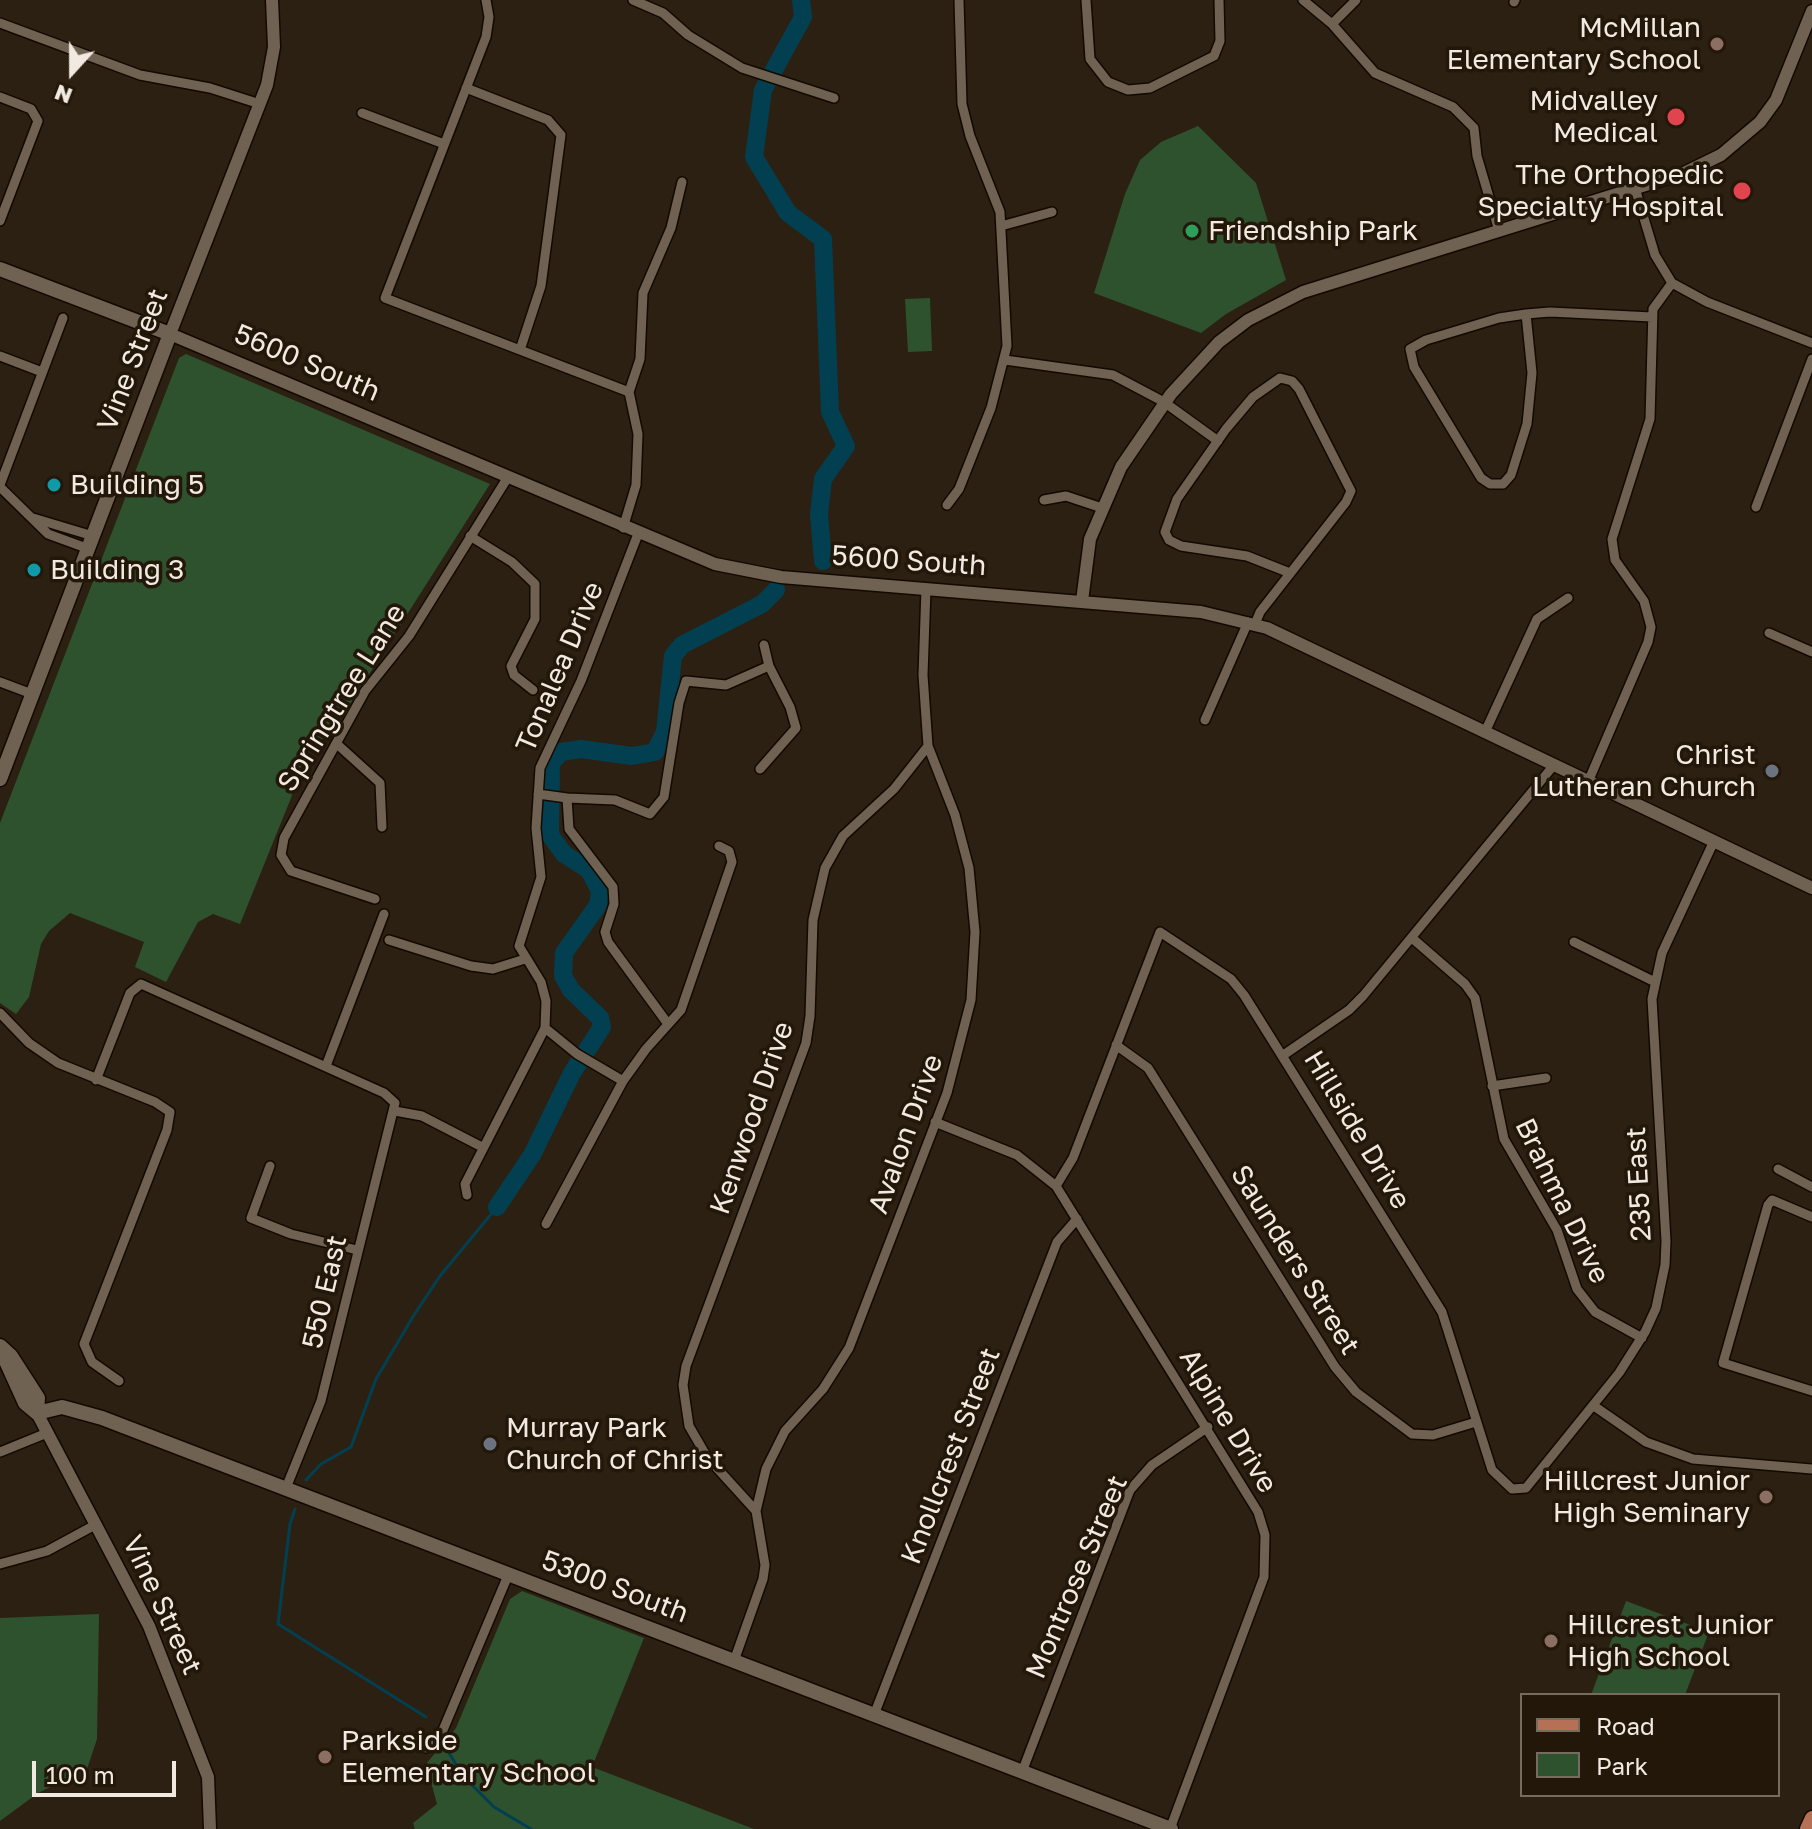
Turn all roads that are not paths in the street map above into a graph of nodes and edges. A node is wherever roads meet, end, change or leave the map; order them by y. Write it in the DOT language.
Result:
graph roads {
  1 [pos="272,0"];
  2 [pos="486,0"];
  3 [pos="633,0"];
  4 [pos="959,0"];
  5 [pos="1086,0"];
  6 [pos="1219,0"];
  7 [pos="1303,0"];
  8 [pos="1356,0"];
  9 [pos="1812,11"];
  10 [pos="0,23"];
  11 [pos="1332,24"];
  12 [pos="466,88"];
  13 [pos="0,97"];
  14 [pos="834,98"];
  15 [pos="260,104"];
  16 [pos="362,113"];
  17 [pos="444,144"];
  18 [pos="682,182"];
  19 [pos="1635,188"];
  20 [pos="1052,212"];
  21 [pos="0,221"];
  22 [pos="1001,226"];
  23 [pos="1499,231"];
  24 [pos="0,269"];
  25 [pos="1672,283"];
  26 [pos="1526,314"];
  27 [pos="1652,317"];
  28 [pos="63,318"];
  29 [pos="170,334"];
  30 [pos="1812,343"];
  31 [pos="520,350"];
  32 [pos="0,356"];
  33 [pos="1812,359"];
  34 [pos="1005,360"];
  35 [pos="42,372"];
  36 [pos="629,392"];
  37 [pos="1164,402"];
  38 [pos="1218,441"];
  39 [pos="508,477"];
  40 [pos="0,486"];
  41 [pos="1044,500"];
  42 [pos="947,505"];
  43 [pos="1756,507"];
  44 [pos="1102,508"];
  45 [pos="623,528"];
  46 [pos="638,534"];
  47 [pos="470,536"];
  48 [pos="91,543"];
  49 [pos="1290,573"];
  50 [pos="926,589"];
  51 [pos="1568,598"];
  52 [pos="1082,601"];
  53 [pos="1251,623"];
  54 [pos="1769,633"];
  55 [pos="764,645"];
  56 [pos="1812,652"];
  57 [pos="769,666"];
  58 [pos="0,682"];
  59 [pos="533,690"];
  60 [pos="32,694"];
  61 [pos="1205,720"];
  62 [pos="1485,732"];
  63 [pos="338,745"];
  64 [pos="928,746"];
  65 [pos="1554,765"];
  66 [pos="760,769"];
  67 [pos="0,779"];
  68 [pos="1588,782"];
  69 [pos="541,794"];
  70 [pos="562,797"];
  71 [pos="382,827"];
  72 [pos="1714,841"];
  73 [pos="719,846"];
  74 [pos="1812,888"];
  75 [pos="375,899"];
  76 [pos="384,914"];
  77 [pos="1412,938"];
  78 [pos="389,940"];
  79 [pos="1574,942"];
  80 [pos="525,959"];
  81 [pos="1655,982"];
  82 [pos="0,1013"];
  83 [pos="668,1024"];
  84 [pos="545,1028"];
  85 [pos="1116,1045"];
  86 [pos="1282,1056"];
  87 [pos="326,1066"];
  88 [pos="1546,1078"];
  89 [pos="96,1080"];
  90 [pos="623,1081"];
  91 [pos="1492,1086"];
  92 [pos="395,1107"];
  93 [pos="935,1122"];
  94 [pos="482,1147"];
  95 [pos="270,1166"];
  96 [pos="1778,1169"];
  97 [pos="1056,1186"];
  98 [pos="1812,1187"];
  99 [pos="467,1195"];
  100 [pos="1812,1217"];
  101 [pos="1077,1219"];
  102 [pos="546,1224"];
  103 [pos="357,1250"];
  104 [pos="1642,1338"];
  105 [pos="0,1347"];
  106 [pos="119,1381"];
  107 [pos="1812,1391"];
  108 [pos="1594,1406"];
  109 [pos="37,1413"];
  110 [pos="1476,1422"];
  111 [pos="1208,1427"];
  112 [pos="47,1433"];
  113 [pos="0,1452"];
  114 [pos="1812,1469"];
  115 [pos="286,1488"];
  116 [pos="1522,1490"];
  117 [pos="756,1511"];
  118 [pos="95,1525"];
  119 [pos="0,1564"];
  120 [pos="509,1573"];
  121 [pos="734,1661"];
  122 [pos="874,1715"];
  123 [pos="426,1748"];
  124 [pos="1022,1772"];
  125 [pos="1812,1818"];
  126 [pos="210,1829"];
  127 [pos="1171,1829"];
  128 [pos="1807,1829"];
  1 -- 15 [label="street, Vine Street"];
  2 -- 12 [label="street"];
  3 -- 14 [label="street"];
  4 -- 22 [label="street"];
  5 -- 6 [label="street"];
  7 -- 11 [label="street"];
  8 -- 11 [label="street"];
  9 -- 19 [label="street"];
  10 -- 15 [label="street"];
  11 -- 23 [label="street"];
  12 -- 17 [label="street"];
  12 -- 31 [label="street"];
  13 -- 21 [label="street"];
  15 -- 29 [label="street, Vine Street"];
  16 -- 17 [label="street"];
  17 -- 31 [label="street"];
  18 -- 36 [label="street"];
  19 -- 23 [label="street"];
  19 -- 25 [label="street"];
  20 -- 22 [label="street"];
  22 -- 34 [label="street"];
  23 -- 37 [label="street"];
  24 -- 29 [label="main road, 5600 South"];
  25 -- 27 [label="street"];
  25 -- 30 [label="street"];
  26 -- 26 [label="street"];
  26 -- 27 [label="street"];
  27 -- 68 [label="street"];
  28 -- 35 [label="street"];
  29 -- 39 [label="street, 5600 South"];
  29 -- 48 [label="main road, Vine Street"];
  31 -- 36 [label="street"];
  32 -- 35 [label="street"];
  33 -- 43 [label="street"];
  34 -- 37 [label="street"];
  34 -- 42 [label="street"];
  35 -- 40 [label="street"];
  36 -- 45 [label="street"];
  37 -- 38 [label="street"];
  37 -- 44 [label="street"];
  38 -- 49 [label="street"];
  38 -- 49 [label="street"];
  39 -- 45 [label="street, 5600 South"];
  39 -- 47 [label="street, Springtree Lane"];
  40 -- 48 [label="street"];
  41 -- 44 [label="street"];
  44 -- 52 [label="street"];
  45 -- 46 [label="street, 5600 South"];
  46 -- 50 [label="street, 5600 South"];
  46 -- 69 [label="street, Tonalea Drive"];
  47 -- 59 [label="street"];
  47 -- 63 [label="street, Springtree Lane"];
  48 -- 60 [label="main road, Vine Street"];
  49 -- 53 [label="street"];
  50 -- 52 [label="street, 5600 South"];
  50 -- 64 [label="street, Avalon Drive"];
  51 -- 62 [label="street"];
  52 -- 53 [label="street, 5600 South"];
  53 -- 61 [label="street"];
  53 -- 62 [label="street, 5600 South"];
  54 -- 56 [label="street"];
  55 -- 57 [label="street"];
  57 -- 66 [label="street"];
  57 -- 70 [label="street"];
  58 -- 60 [label="street"];
  60 -- 67 [label="main road, Vine Street"];
  62 -- 65 [label="street, 5600 South"];
  63 -- 71 [label="street"];
  63 -- 75 [label="street, Springtree Lane"];
  64 -- 93 [label="street, Avalon Drive"];
  64 -- 117 [label="street, Kenwood Drive"];
  65 -- 68 [label="street, 5600 South"];
  65 -- 77 [label="street, Hillside Drive"];
  68 -- 72 [label="street, 5600 South"];
  69 -- 70 [label="street"];
  69 -- 80 [label="street, Tonalea Drive"];
  70 -- 83 [label="street"];
  72 -- 74 [label="street, 5600 South"];
  72 -- 81 [label="street, 235 East"];
  73 -- 83 [label="street"];
  76 -- 87 [label="street"];
  77 -- 86 [label="street, Hillside Drive"];
  77 -- 91 [label="street, Brahma Drive"];
  78 -- 80 [label="street"];
  79 -- 81 [label="street"];
  80 -- 84 [label="street"];
  81 -- 104 [label="street, 235 East"];
  82 -- 89 [label="street"];
  83 -- 90 [label="street"];
  84 -- 90 [label="street"];
  84 -- 94 [label="street"];
  85 -- 86 [label="street"];
  85 -- 97 [label="street"];
  85 -- 110 [label="street, Saunders Street"];
  86 -- 110 [label="street, Hillside Drive"];
  87 -- 89 [label="street"];
  87 -- 92 [label="street"];
  88 -- 91 [label="street"];
  89 -- 106 [label="street"];
  90 -- 102 [label="street"];
  91 -- 104 [label="street, Brahma Drive"];
  92 -- 94 [label="street"];
  92 -- 103 [label="street, 550 East"];
  93 -- 97 [label="street, Alpine Drive"];
  93 -- 117 [label="street, Avalon Drive"];
  94 -- 99 [label="street"];
  95 -- 103 [label="street"];
  96 -- 98 [label="street"];
  97 -- 101 [label="street, Alpine Drive"];
  100 -- 107 [label="street"];
  101 -- 111 [label="street, Alpine Drive"];
  101 -- 122 [label="street, Knollcrest Street"];
  103 -- 115 [label="street, 550 East"];
  104 -- 108 [label="street, 235 East"];
  105 -- 109 [label="main road, Vine Street"];
  108 -- 114 [label="street"];
  108 -- 116 [label="street, 235 East"];
  109 -- 112 [label="street, Vine Street"];
  109 -- 115 [label="main road, 5300 South"];
  110 -- 116 [label="street, Hillside Drive"];
  111 -- 124 [label="street, Montrose Street"];
  111 -- 127 [label="street, Alpine Drive"];
  112 -- 113 [label="street"];
  112 -- 118 [label="street, Vine Street"];
  115 -- 120 [label="main road, 5300 South"];
  117 -- 121 [label="street, Avalon Drive"];
  118 -- 119 [label="street"];
  118 -- 126 [label="street, Vine Street"];
  120 -- 121 [label="main road, 5300 South"];
  120 -- 123 [label="street"];
  121 -- 122 [label="main road, 5300 South"];
  122 -- 124 [label="main road, 5300 South"];
  124 -- 127 [label="main road, 5300 South"];
  125 -- 128 [label="main road"];
}
